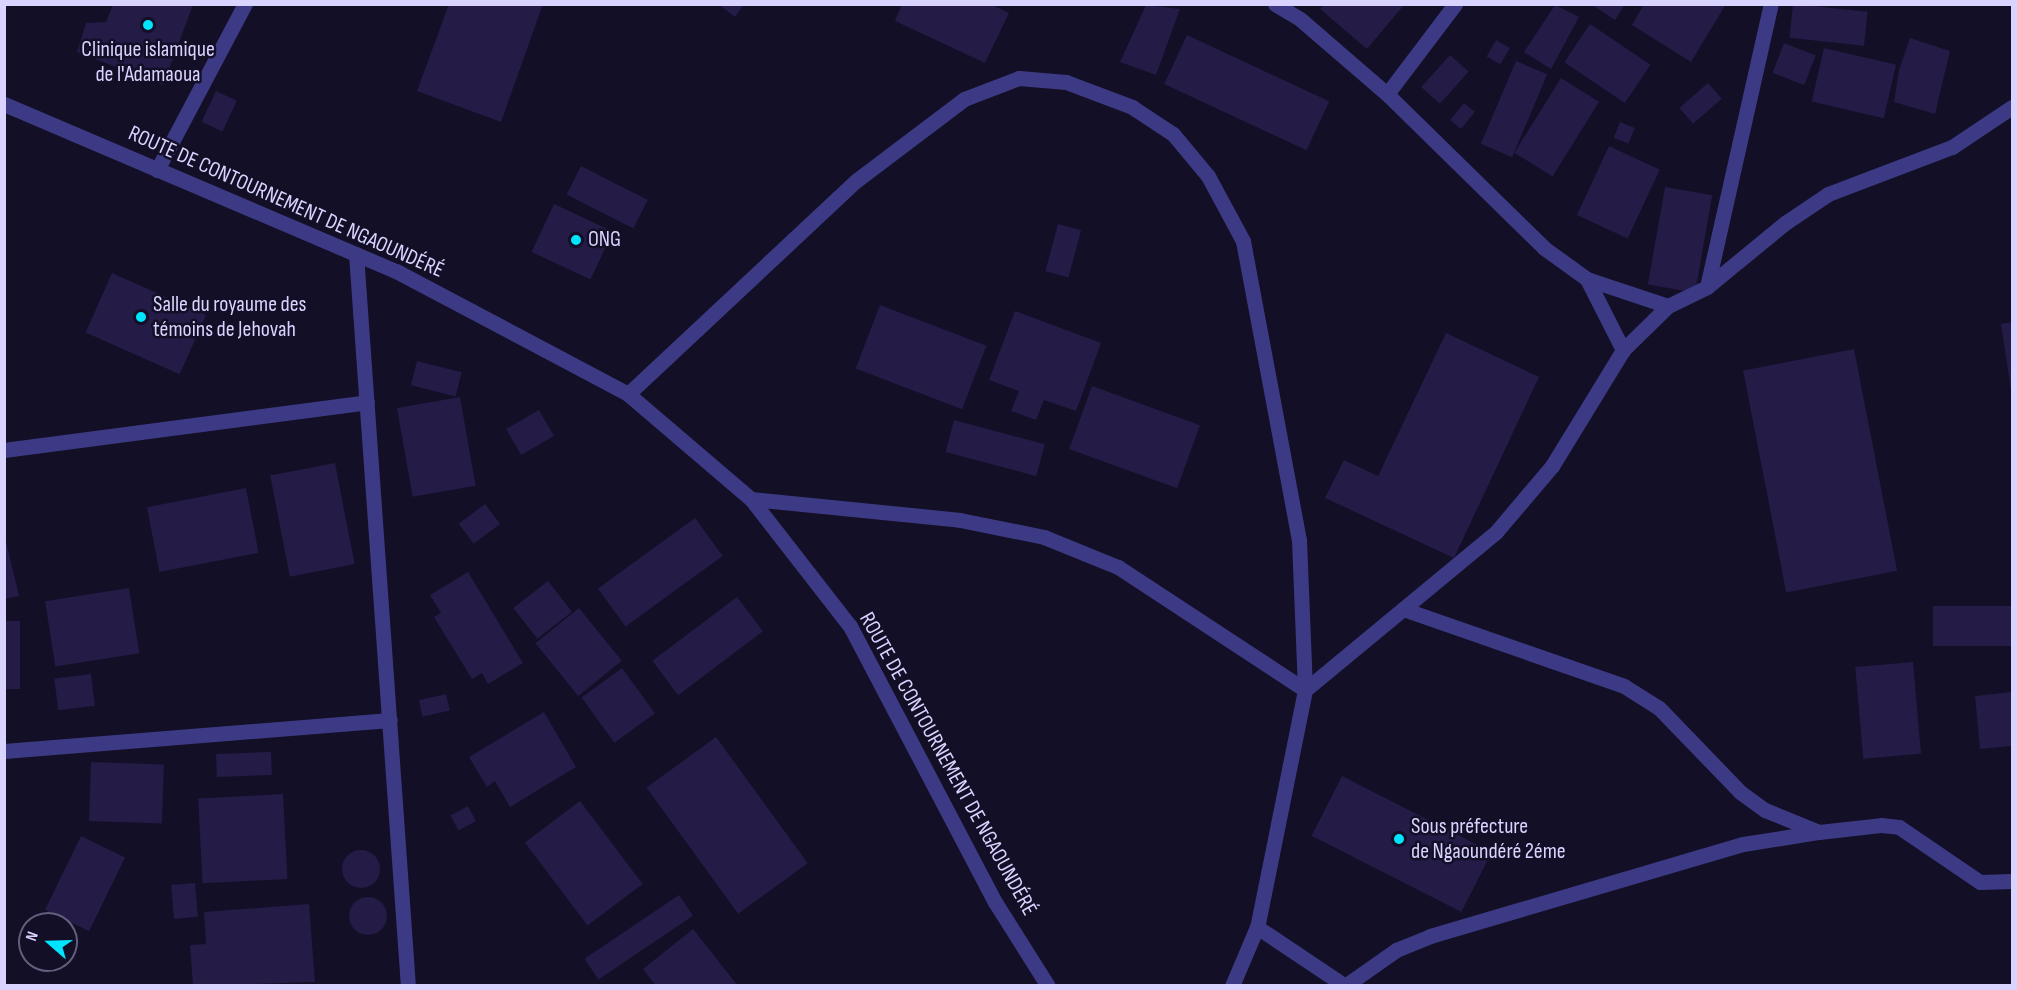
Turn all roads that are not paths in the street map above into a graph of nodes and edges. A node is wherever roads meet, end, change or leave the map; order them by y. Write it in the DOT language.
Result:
graph roads {
  1 [pos="245,4"];
  2 [pos="1275,4"];
  3 [pos="1455,4"];
  4 [pos="1771,4"];
  5 [pos="1386,94"];
  6 [pos="4,104"];
  7 [pos="2013,107"];
  8 [pos="157,170"];
  9 [pos="356,254"];
  10 [pos="1587,279"];
  11 [pos="1707,287"];
  12 [pos="1668,306"];
  13 [pos="1623,350"];
  14 [pos="628,394"];
  15 [pos="367,402"];
  16 [pos="4,450"];
  17 [pos="751,499"];
  18 [pos="1403,609"];
  19 [pos="1305,690"];
  20 [pos="390,720"];
  21 [pos="4,751"];
  22 [pos="1819,832"];
  23 [pos="2013,882"];
  24 [pos="1257,927"];
  25 [pos="408,986"];
  26 [pos="1048,986"];
  27 [pos="1232,986"];
  28 [pos="1345,986"];
  1 -- 8 [label="street"];
  2 -- 5 [label="street"];
  3 -- 5 [label="street"];
  4 -- 11 [label="street"];
  5 -- 10 [label="street"];
  6 -- 8 [label="street, ROUTE DE CONTOURNEMENT DE NGAOUNDÉRÉ"];
  7 -- 11 [label="street"];
  8 -- 9 [label="street, ROUTE DE CONTOURNEMENT DE NGAOUNDÉRÉ"];
  9 -- 14 [label="street, ROUTE DE CONTOURNEMENT DE NGAOUNDÉRÉ"];
  9 -- 15 [label="street"];
  10 -- 12 [label="street"];
  10 -- 13 [label="street"];
  11 -- 12 [label="street"];
  12 -- 13 [label="street"];
  13 -- 18 [label="street"];
  14 -- 17 [label="street, ROUTE DE CONTOURNEMENT DE NGAOUNDÉRÉ"];
  14 -- 19 [label="street"];
  15 -- 16 [label="street"];
  15 -- 20 [label="street"];
  17 -- 19 [label="street"];
  17 -- 26 [label="street, ROUTE DE CONTOURNEMENT DE NGAOUNDÉRÉ"];
  18 -- 19 [label="street"];
  18 -- 22 [label="street"];
  19 -- 24 [label="street"];
  20 -- 21 [label="street"];
  20 -- 25 [label="street"];
  22 -- 23 [label="street"];
  22 -- 28 [label="street"];
  24 -- 27 [label="street"];
  24 -- 28 [label="street"];
}
